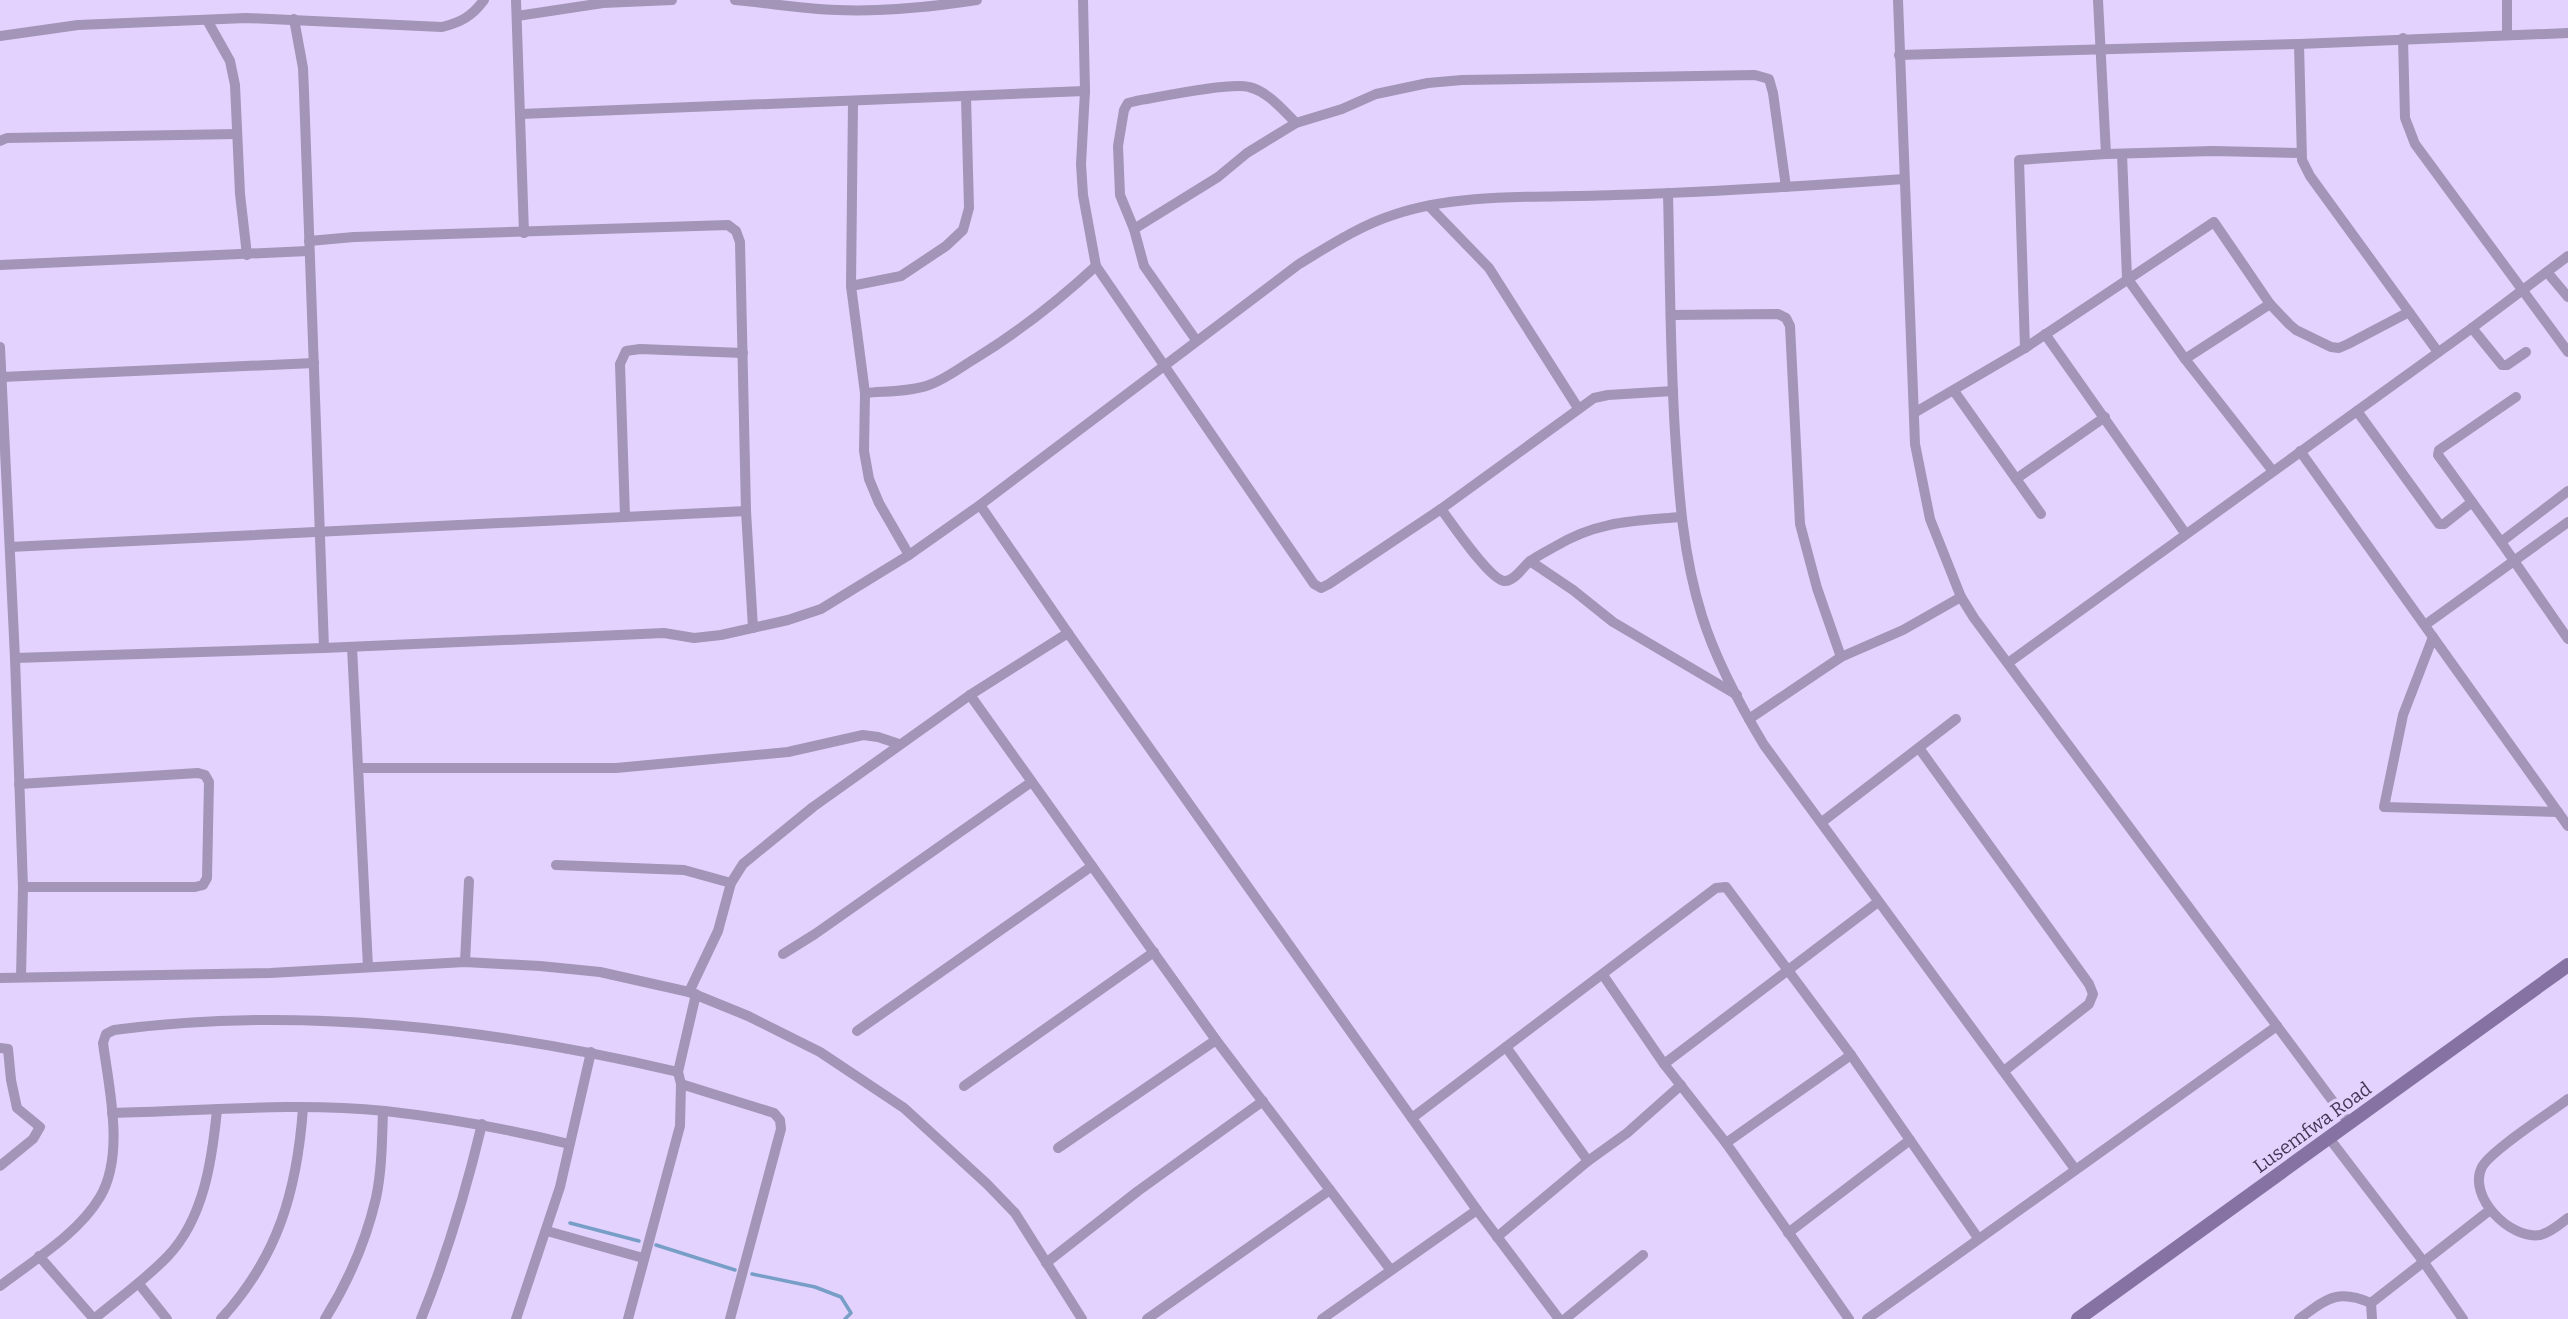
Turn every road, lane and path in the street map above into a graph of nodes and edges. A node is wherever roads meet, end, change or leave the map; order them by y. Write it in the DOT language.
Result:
graph roads {
  1 [pos="484,0"];
  2 [pos="516,0"];
  3 [pos="672,0"];
  4 [pos="735,0"];
  5 [pos="977,0"];
  6 [pos="1083,0"];
  7 [pos="1898,0"];
  8 [pos="2098,0"];
  9 [pos="2507,0"];
  10 [pos="517,16"];
  11 [pos="294,19"];
  12 [pos="207,20"];
  13 [pos="2568,33"];
  14 [pos="2507,35"];
  15 [pos="0,36"];
  16 [pos="2403,38"];
  17 [pos="2299,44"];
  18 [pos="2100,50"];
  19 [pos="1899,55"];
  20 [pos="1085,91"];
  21 [pos="966,97"];
  22 [pos="853,101"];
  23 [pos="521,114"];
  24 [pos="1296,123"];
  25 [pos="237,134"];
  26 [pos="0,141"];
  27 [pos="2301,153"];
  28 [pos="2106,154"];
  29 [pos="2122,154"];
  30 [pos="1904,179"];
  31 [pos="1786,187"];
  32 [pos="1668,193"];
  33 [pos="1429,206"];
  34 [pos="1134,229"];
  35 [pos="524,233"];
  36 [pos="309,246"];
  37 [pos="247,255"];
  38 [pos="2568,256"];
  39 [pos="0,265"];
  40 [pos="1097,266"];
  41 [pos="2547,272"];
  42 [pos="2127,278"];
  43 [pos="851,286"];
  44 [pos="2523,289"];
  45 [pos="2568,297"];
  46 [pos="2270,304"];
  47 [pos="2409,312"];
  48 [pos="1671,315"];
  49 [pos="2472,328"];
  50 [pos="2045,334"];
  51 [pos="1196,340"];
  52 [pos="0,347"];
  53 [pos="2025,348"];
  54 [pos="2438,352"];
  55 [pos="2526,352"];
  56 [pos="2568,352"];
  57 [pos="743,353"];
  58 [pos="2185,359"];
  59 [pos="314,363"];
  60 [pos="1163,366"];
  61 [pos="2,377"];
  62 [pos="1673,391"];
  63 [pos="1954,391"];
  64 [pos="865,393"];
  65 [pos="2516,397"];
  66 [pos="1578,408"];
  67 [pos="2357,411"];
  68 [pos="1914,413"];
  69 [pos="2105,417"];
  70 [pos="2300,451"];
  71 [pos="2272,470"];
  72 [pos="2016,479"];
  73 [pos="2568,491"];
  74 [pos="2472,502"];
  75 [pos="980,505"];
  76 [pos="1441,509"];
  77 [pos="746,511"];
  78 [pos="2041,514"];
  79 [pos="625,516"];
  80 [pos="1680,517"];
  81 [pos="2568,522"];
  82 [pos="321,533"];
  83 [pos="2185,534"];
  84 [pos="2501,542"];
  85 [pos="10,547"];
  86 [pos="909,555"];
  87 [pos="1530,561"];
  88 [pos="2515,562"];
  89 [pos="1961,597"];
  90 [pos="2425,625"];
  91 [pos="753,628"];
  92 [pos="1068,633"];
  93 [pos="2432,637"];
  94 [pos="2568,639"];
  95 [pos="352,647"];
  96 [pos="324,649"];
  97 [pos="1841,657"];
  98 [pos="15,658"];
  99 [pos="2008,663"];
  100 [pos="970,695"];
  101 [pos="1737,695"];
  102 [pos="1749,719"];
  103 [pos="1956,719"];
  104 [pos="899,744"];
  105 [pos="1919,748"];
  106 [pos="359,768"];
  107 [pos="1030,783"];
  108 [pos="19,784"];
  109 [pos="2558,812"];
  110 [pos="1822,822"];
  111 [pos="2568,824"];
  112 [pos="556,864"];
  113 [pos="1092,866"];
  114 [pos="469,881"];
  115 [pos="731,883"];
  116 [pos="23,887"];
  117 [pos="1878,902"];
  118 [pos="1154,952"];
  119 [pos="783,954"];
  120 [pos="466,962"];
  121 [pos="2568,965"];
  122 [pos="368,967"];
  123 [pos="1789,971"];
  124 [pos="1603,975"];
  125 [pos="21,977"];
  126 [pos="0,978"];
  127 [pos="693,993"];
  128 [pos="2277,1026"];
  129 [pos="857,1031"];
  130 [pos="1216,1040"];
  131 [pos="1506,1047"];
  132 [pos="0,1048"];
  133 [pos="591,1052"];
  134 [pos="1851,1055"];
  135 [pos="1664,1064"];
  136 [pos="2004,1070"];
  137 [pos="678,1072"];
  138 [pos="681,1084"];
  139 [pos="1681,1085"];
  140 [pos="964,1086"];
  141 [pos="2568,1099"];
  142 [pos="1263,1101"];
  143 [pos="303,1108"];
  144 [pos="217,1110"];
  145 [pos="383,1111"];
  146 [pos="112,1113"];
  147 [pos="1412,1118"];
  148 [pos="2349,1123"];
  149 [pos="482,1124"];
  150 [pos="2329,1138"];
  151 [pos="1910,1140"];
  152 [pos="1726,1143"];
  153 [pos="569,1144"];
  154 [pos="1058,1148"];
  155 [pos="1588,1161"];
  156 [pos="0,1166"];
  157 [pos="2075,1169"];
  158 [pos="1330,1190"];
  159 [pos="1477,1210"];
  160 [pos="2490,1210"];
  161 [pos="2568,1219"];
  162 [pos="547,1231"];
  163 [pos="1788,1233"];
  164 [pos="1497,1237"];
  165 [pos="1978,1238"];
  166 [pos="1643,1255"];
  167 [pos="39,1256"];
  168 [pos="643,1258"];
  169 [pos="2423,1261"];
  170 [pos="1046,1263"];
  171 [pos="1390,1269"];
  172 [pos="139,1284"];
  173 [pos="0,1286"];
  174 [pos="2371,1303"];
  175 [pos="167,1319"];
  176 [pos="221,1319"];
  177 [pos="325,1319"];
  178 [pos="421,1319"];
  179 [pos="516,1319"];
  180 [pos="628,1319"];
  181 [pos="730,1319"];
  182 [pos="1082,1319"];
  183 [pos="1147,1319"];
  184 [pos="1322,1319"];
  185 [pos="1559,1319"];
  186 [pos="1565,1319"];
  187 [pos="1849,1319"];
  188 [pos="1867,1319"];
  189 [pos="2078,1319"];
  190 [pos="2300,1319"];
  191 [pos="2372,1319"];
  192 [pos="2463,1319"];
  1 -- 11 [label="street"];
  2 -- 10 [label="street"];
  3 -- 10 [label="street"];
  4 -- 5 [label="street"];
  6 -- 20 [label="street"];
  7 -- 19 [label="street"];
  8 -- 18 [label="street"];
  9 -- 14 [label="street"];
  10 -- 23 [label="street"];
  11 -- 12 [label="street"];
  11 -- 36 [label="street"];
  12 -- 15 [label="street"];
  12 -- 25 [label="street"];
  13 -- 14 [label="street"];
  14 -- 16 [label="street"];
  16 -- 17 [label="street"];
  16 -- 44 [label="street"];
  17 -- 18 [label="street"];
  17 -- 27 [label="street"];
  18 -- 19 [label="street"];
  18 -- 28 [label="street"];
  19 -- 30 [label="street"];
  20 -- 21 [label="street"];
  20 -- 40 [label="street"];
  21 -- 22 [label="street"];
  21 -- 43 [label="street"];
  22 -- 23 [label="street"];
  22 -- 43 [label="street"];
  23 -- 35 [label="street"];
  24 -- 31 [label="street"];
  24 -- 34 [label="street"];
  24 -- 34 [label="street"];
  25 -- 26 [label="street"];
  25 -- 37 [label="street"];
  27 -- 29 [label="street"];
  27 -- 47 [label="street"];
  28 -- 29 [label="street"];
  28 -- 53 [label="street"];
  29 -- 42 [label="street"];
  30 -- 31 [label="street"];
  30 -- 68 [label="street"];
  31 -- 32 [label="street"];
  32 -- 33 [label="street"];
  32 -- 48 [label="street"];
  33 -- 51 [label="street"];
  33 -- 66 [label="street"];
  34 -- 51 [label="street"];
  35 -- 36 [label="street"];
  35 -- 57 [label="street"];
  36 -- 37 [label="street"];
  36 -- 59 [label="street"];
  37 -- 39 [label="street"];
  38 -- 41 [label="street"];
  40 -- 60 [label="street"];
  40 -- 64 [label="street"];
  41 -- 44 [label="street"];
  41 -- 45 [label="street"];
  42 -- 46 [label="street"];
  42 -- 50 [label="street"];
  42 -- 58 [label="street"];
  43 -- 64 [label="street"];
  44 -- 49 [label="street"];
  44 -- 56 [label="street"];
  46 -- 47 [label="street"];
  46 -- 58 [label="street"];
  47 -- 54 [label="street"];
  48 -- 62 [label="street"];
  48 -- 97 [label="street"];
  49 -- 54 [label="street"];
  49 -- 55 [label="street"];
  50 -- 53 [label="street"];
  50 -- 69 [label="street"];
  51 -- 60 [label="street"];
  52 -- 61 [label="street"];
  53 -- 63 [label="street"];
  54 -- 67 [label="street"];
  57 -- 77 [label="street"];
  57 -- 79 [label="street"];
  58 -- 71 [label="street"];
  59 -- 61 [label="street"];
  59 -- 82 [label="street"];
  60 -- 75 [label="street"];
  60 -- 76 [label="street"];
  61 -- 85 [label="street"];
  62 -- 66 [label="street"];
  62 -- 80 [label="street"];
  63 -- 68 [label="street"];
  63 -- 72 [label="street"];
  64 -- 86 [label="street"];
  65 -- 74 [label="street"];
  66 -- 76 [label="street"];
  67 -- 70 [label="street"];
  67 -- 74 [label="street"];
  68 -- 89 [label="street"];
  69 -- 72 [label="street"];
  69 -- 83 [label="street"];
  70 -- 71 [label="street"];
  70 -- 90 [label="street"];
  71 -- 83 [label="street"];
  72 -- 78 [label="street"];
  73 -- 84 [label="street"];
  74 -- 84 [label="street"];
  75 -- 86 [label="street"];
  75 -- 92 [label="street"];
  76 -- 87 [label="street"];
  77 -- 79 [label="street"];
  77 -- 91 [label="street"];
  79 -- 82 [label="street"];
  80 -- 87 [label="street"];
  80 -- 101 [label="street"];
  81 -- 88 [label="street"];
  82 -- 85 [label="street"];
  82 -- 96 [label="street"];
  83 -- 99 [label="street"];
  84 -- 88 [label="street"];
  85 -- 98 [label="street"];
  86 -- 91 [label="street"];
  87 -- 101 [label="street"];
  88 -- 90 [label="street"];
  88 -- 94 [label="street"];
  89 -- 97 [label="street"];
  89 -- 99 [label="street"];
  90 -- 93 [label="street"];
  91 -- 95 [label="street"];
  92 -- 100 [label="street"];
  92 -- 147 [label="street"];
  93 -- 109 [label="street"];
  93 -- 109 [label="street"];
  95 -- 96 [label="street"];
  95 -- 106 [label="street"];
  96 -- 98 [label="street"];
  97 -- 102 [label="street"];
  98 -- 108 [label="street"];
  99 -- 128 [label="street"];
  100 -- 104 [label="street"];
  100 -- 107 [label="street"];
  101 -- 102 [label="street"];
  102 -- 110 [label="street"];
  103 -- 105 [label="street"];
  104 -- 106 [label="street"];
  104 -- 115 [label="street"];
  105 -- 110 [label="street"];
  105 -- 136 [label="street"];
  106 -- 122 [label="street"];
  107 -- 113 [label="street"];
  107 -- 119 [label="street"];
  108 -- 116 [label="street"];
  108 -- 116 [label="street"];
  109 -- 111 [label="street"];
  110 -- 117 [label="street"];
  112 -- 115 [label="street"];
  113 -- 118 [label="street"];
  113 -- 129 [label="street"];
  114 -- 120 [label="street"];
  115 -- 127 [label="street"];
  116 -- 125 [label="street"];
  117 -- 123 [label="street"];
  117 -- 136 [label="street"];
  118 -- 130 [label="street"];
  118 -- 140 [label="street"];
  120 -- 122 [label="street"];
  120 -- 127 [label="street"];
  121 -- 148 [label="street, Lusemfwa Road"];
  122 -- 125 [label="street"];
  123 -- 124 [label="street"];
  123 -- 134 [label="street"];
  123 -- 135 [label="street"];
  124 -- 131 [label="street"];
  124 -- 135 [label="street"];
  125 -- 126 [label="street"];
  127 -- 137 [label="street"];
  127 -- 170 [label="street"];
  128 -- 148 [label="street"];
  128 -- 157 [label="street"];
  130 -- 142 [label="street"];
  130 -- 154 [label="street"];
  131 -- 147 [label="street"];
  131 -- 155 [label="street"];
  132 -- 156 [label="street"];
  133 -- 137 [label="street"];
  133 -- 146 [label="street"];
  133 -- 153 [label="street"];
  134 -- 151 [label="street"];
  134 -- 152 [label="street"];
  135 -- 139 [label="street"];
  136 -- 157 [label="street"];
  137 -- 138 [label="street"];
  138 -- 168 [label="street"];
  138 -- 181 [label="street"];
  139 -- 152 [label="street"];
  139 -- 155 [label="street"];
  141 -- 160 [label="street"];
  142 -- 158 [label="street"];
  142 -- 170 [label="street"];
  143 -- 144 [label="street"];
  143 -- 145 [label="street"];
  143 -- 176 [label="street"];
  144 -- 146 [label="street"];
  144 -- 172 [label="street"];
  145 -- 149 [label="street"];
  145 -- 177 [label="street"];
  146 -- 167 [label="street"];
  147 -- 159 [label="street"];
  148 -- 150 [label="street, Lusemfwa Road"];
  149 -- 153 [label="street"];
  149 -- 178 [label="street"];
  150 -- 169 [label="street"];
  150 -- 189 [label="street, Lusemfwa Road"];
  151 -- 163 [label="street"];
  151 -- 165 [label="street"];
  152 -- 163 [label="street"];
  153 -- 162 [label="street"];
  155 -- 164 [label="street"];
  157 -- 165 [label="street"];
  158 -- 171 [label="street"];
  158 -- 183 [label="street"];
  159 -- 164 [label="street"];
  159 -- 171 [label="street"];
  160 -- 161 [label="street"];
  160 -- 169 [label="street"];
  162 -- 168 [label="street"];
  162 -- 179 [label="street"];
  163 -- 187 [label="street"];
  164 -- 185 [label="street"];
  165 -- 188 [label="street"];
  166 -- 186 [label="street"];
  167 -- 172 [label="street"];
  167 -- 173 [label="street"];
  168 -- 180 [label="street"];
  169 -- 174 [label="street"];
  169 -- 192 [label="street"];
  170 -- 182 [label="street"];
  171 -- 184 [label="street"];
  172 -- 175 [label="street"];
  174 -- 190 [label="street"];
  174 -- 191 [label="street"];
}
